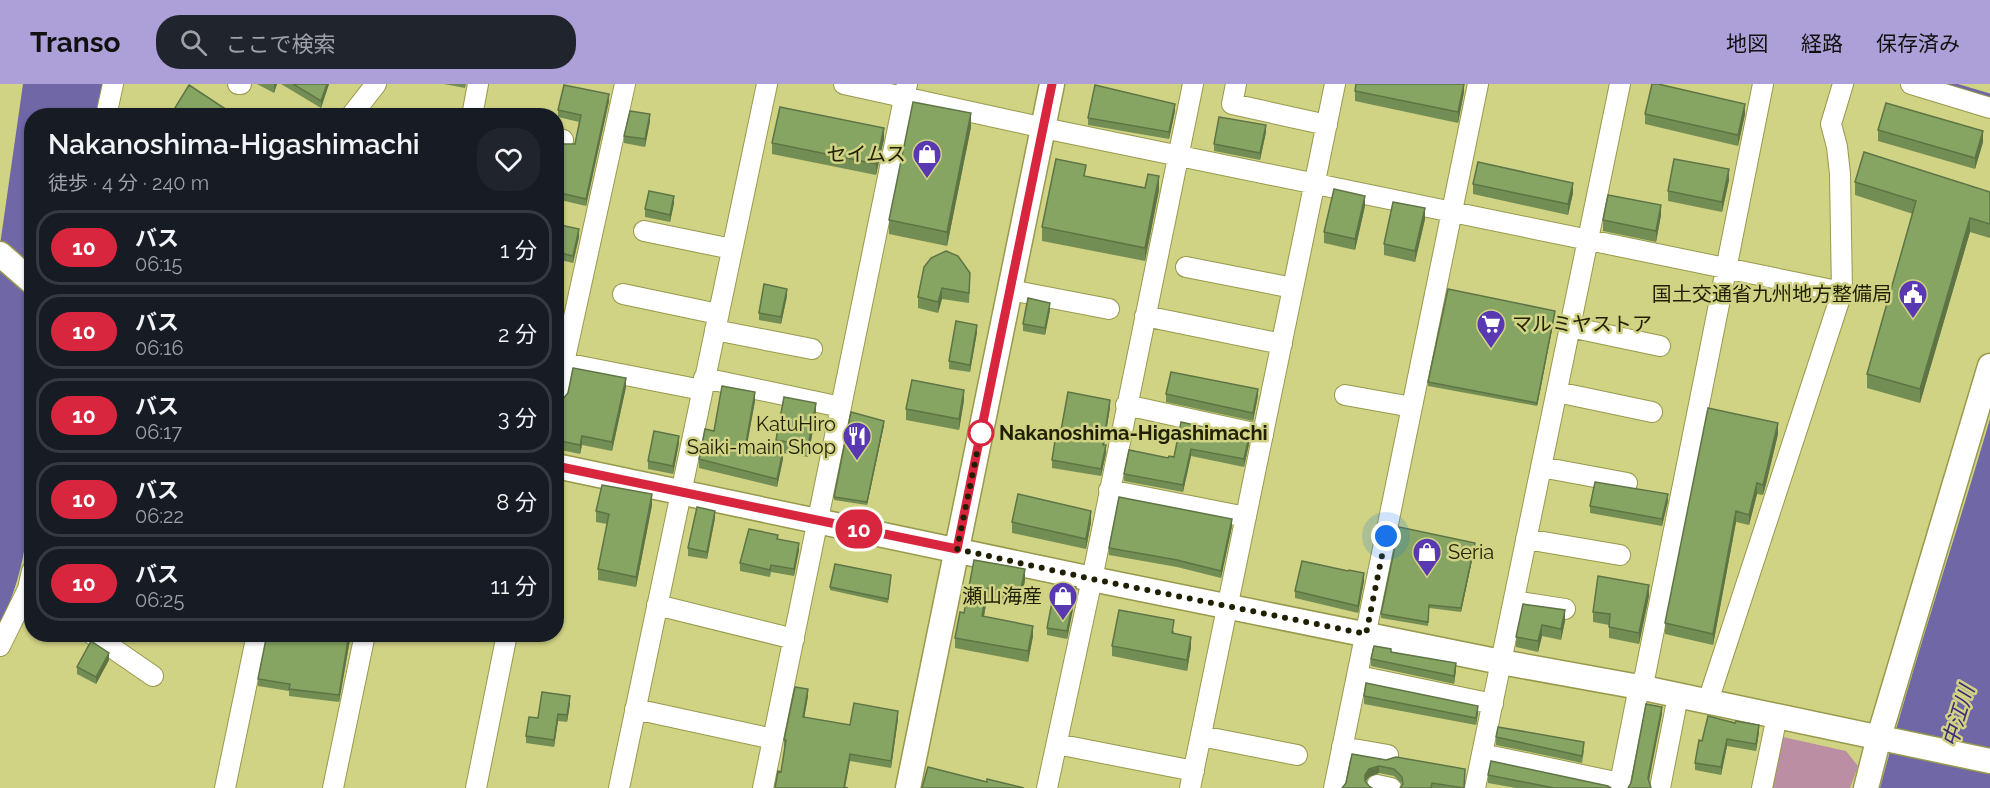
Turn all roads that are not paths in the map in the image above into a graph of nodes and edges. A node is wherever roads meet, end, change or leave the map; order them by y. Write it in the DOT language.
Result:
graph roads {
  1 [pos="376,84"];
  2 [pos="478,84"];
  3 [pos="625,84"];
  4 [pos="767,84"];
  5 [pos="843,84"];
  6 [pos="1052,84"];
  7 [pos="1193,84"];
  8 [pos="1236,84"];
  9 [pos="1335,84"];
  10 [pos="1478,84"];
  11 [pos="1620,84"];
  12 [pos="1763,84"];
  13 [pos="1844,84"];
  14 [pos="1911,84"];
  15 [pos="114,85"];
  16 [pos="906,91"];
  17 [pos="108,108"];
  18 [pos="357,108"];
  19 [pos="474,108"];
  20 [pos="1990,108"];
  21 [pos="1327,125"];
  22 [pos="1043,128"];
  23 [pos="1178,155"];
  24 [pos="1315,183"];
  25 [pos="1452,211"];
  26 [pos="644,231"];
  27 [pos="1588,238"];
  28 [pos="732,249"];
  29 [pos="0,254"];
  30 [pos="1186,267"];
  31 [pos="1726,267"];
  32 [pos="24,275"];
  33 [pos="1293,288"];
  34 [pos="1010,290"];
  35 [pos="1842,292"];
  36 [pos="623,294"];
  37 [pos="1109,309"];
  38 [pos="1145,316"];
  39 [pos="716,322"];
  40 [pos="1570,327"];
  41 [pos="1282,344"];
  42 [pos="1660,346"];
  43 [pos="812,349"];
  44 [pos="564,363"];
  45 [pos="1990,366"];
  46 [pos="703,384"];
  47 [pos="1557,392"];
  48 [pos="1345,395"];
  49 [pos="1126,405"];
  50 [pos="841,407"];
  51 [pos="1412,407"];
  52 [pos="1652,412"];
  53 [pos="1263,435"];
  54 [pos="1541,467"];
  55 [pos="564,468"];
  56 [pos="1627,483"];
  57 [pos="1109,490"];
  58 [pos="680,492"];
  59 [pos="1246,517"];
  60 [pos="818,520"];
  61 [pos="1526,539"];
  62 [pos="957,549"];
  63 [pos="1620,555"];
  64 [pos="1092,579"];
  65 [pos="1514,602"];
  66 [pos="657,605"];
  67 [pos="1228,605"];
  68 [pos="1565,609"];
  69 [pos="24,610"];
  70 [pos="1366,634"];
  71 [pos="794,639"];
  72 [pos="104,642"];
  73 [pos="255,642"];
  74 [pos="363,642"];
  75 [pos="505,642"];
  76 [pos="0,646"];
  77 [pos="1501,662"];
  78 [pos="153,676"];
  79 [pos="1368,678"];
  80 [pos="1639,687"];
  81 [pos="1678,696"];
  82 [pos="1708,701"];
  83 [pos="1493,704"];
  84 [pos="635,709"];
  85 [pos="1777,716"];
  86 [pos="1201,736"];
  87 [pos="1884,738"];
  88 [pos="773,739"];
  89 [pos="1057,744"];
  90 [pos="1342,747"];
  91 [pos="1482,754"];
  92 [pos="1296,755"];
  93 [pos="1388,756"];
  94 [pos="1990,761"];
  95 [pos="1192,780"];
  96 [pos="1620,785"];
  97 [pos="225,788"];
  98 [pos="333,788"];
  99 [pos="476,788"];
  100 [pos="619,788"];
  101 [pos="763,788"];
  102 [pos="908,788"];
  103 [pos="1047,788"];
  104 [pos="1334,788"];
  105 [pos="1475,788"];
  106 [pos="1660,788"];
  107 [pos="1762,788"];
  108 [pos="1866,788"];
  1 -- 18 [label="street"];
  2 -- 19 [label="street"];
  3 -- 44 [label="street"];
  4 -- 28 [label="street"];
  5 -- 16 [label="street"];
  6 -- 22 [label="street"];
  7 -- 23 [label="street"];
  8 -- 21 [label="street"];
  9 -- 21 [label="street"];
  10 -- 25 [label="street"];
  11 -- 27 [label="street"];
  12 -- 31 [label="street"];
  13 -- 35 [label="street"];
  14 -- 20 [label="street"];
  15 -- 17 [label="street"];
  16 -- 22 [label="street"];
  16 -- 50 [label="street"];
  21 -- 24 [label="street"];
  22 -- 23 [label="street"];
  22 -- 34 [label="street"];
  23 -- 24 [label="street"];
  23 -- 38 [label="street"];
  24 -- 25 [label="street"];
  24 -- 33 [label="street"];
  25 -- 27 [label="street"];
  25 -- 51 [label="street"];
  26 -- 28 [label="street"];
  27 -- 31 [label="street"];
  27 -- 40 [label="street"];
  28 -- 39 [label="street"];
  29 -- 32 [label="street"];
  30 -- 33 [label="street"];
  31 -- 35 [label="street"];
  31 -- 80 [label="street"];
  33 -- 41 [label="street"];
  34 -- 37 [label="street"];
  34 -- 62 [label="street"];
  35 -- 82 [label="street"];
  36 -- 39 [label="street"];
  38 -- 41 [label="street"];
  38 -- 49 [label="street"];
  39 -- 43 [label="street"];
  39 -- 46 [label="street"];
  40 -- 42 [label="street"];
  40 -- 47 [label="street"];
  41 -- 53 [label="street"];
  44 -- 46 [label="street"];
  45 -- 87 [label="street"];
  46 -- 50 [label="street"];
  46 -- 58 [label="street"];
  47 -- 52 [label="street"];
  47 -- 54 [label="street"];
  48 -- 51 [label="street"];
  49 -- 53 [label="street"];
  49 -- 57 [label="street"];
  50 -- 60 [label="street"];
  51 -- 70 [label="street"];
  53 -- 59 [label="street"];
  54 -- 56 [label="street"];
  54 -- 61 [label="street"];
  55 -- 58 [label="street"];
  57 -- 59 [label="street"];
  57 -- 64 [label="street"];
  58 -- 60 [label="street"];
  58 -- 66 [label="street"];
  59 -- 67 [label="street"];
  60 -- 62 [label="street"];
  60 -- 71 [label="street"];
  61 -- 63 [label="street"];
  61 -- 65 [label="street"];
  62 -- 64 [label="street"];
  62 -- 102 [label="street"];
  64 -- 67 [label="street"];
  64 -- 89 [label="street"];
  65 -- 68 [label="street"];
  65 -- 77 [label="street"];
  66 -- 71 [label="street"];
  66 -- 84 [label="street"];
  67 -- 70 [label="street"];
  67 -- 86 [label="street"];
  69 -- 76 [label="street"];
  70 -- 77 [label="street"];
  70 -- 90 [label="street"];
  71 -- 88 [label="street"];
  72 -- 78 [label="street"];
  73 -- 97 [label="street"];
  74 -- 98 [label="street"];
  75 -- 99 [label="street"];
  77 -- 80 [label="street"];
  77 -- 83 [label="street"];
  79 -- 83 [label="street"];
  80 -- 81 [label="street"];
  80 -- 96 [label="street"];
  81 -- 82 [label="street"];
  81 -- 106 [label="street"];
  82 -- 85 [label="street"];
  83 -- 91 [label="street"];
  84 -- 88 [label="street"];
  84 -- 100 [label="street"];
  85 -- 87 [label="street"];
  85 -- 107 [label="street"];
  86 -- 92 [label="street"];
  86 -- 95 [label="street"];
  87 -- 94 [label="street"];
  87 -- 108 [label="street"];
  88 -- 101 [label="street"];
  89 -- 95 [label="street"];
  89 -- 103 [label="street"];
  90 -- 93 [label="street"];
  90 -- 104 [label="street"];
  91 -- 96 [label="street"];
  91 -- 105 [label="street"];
}
